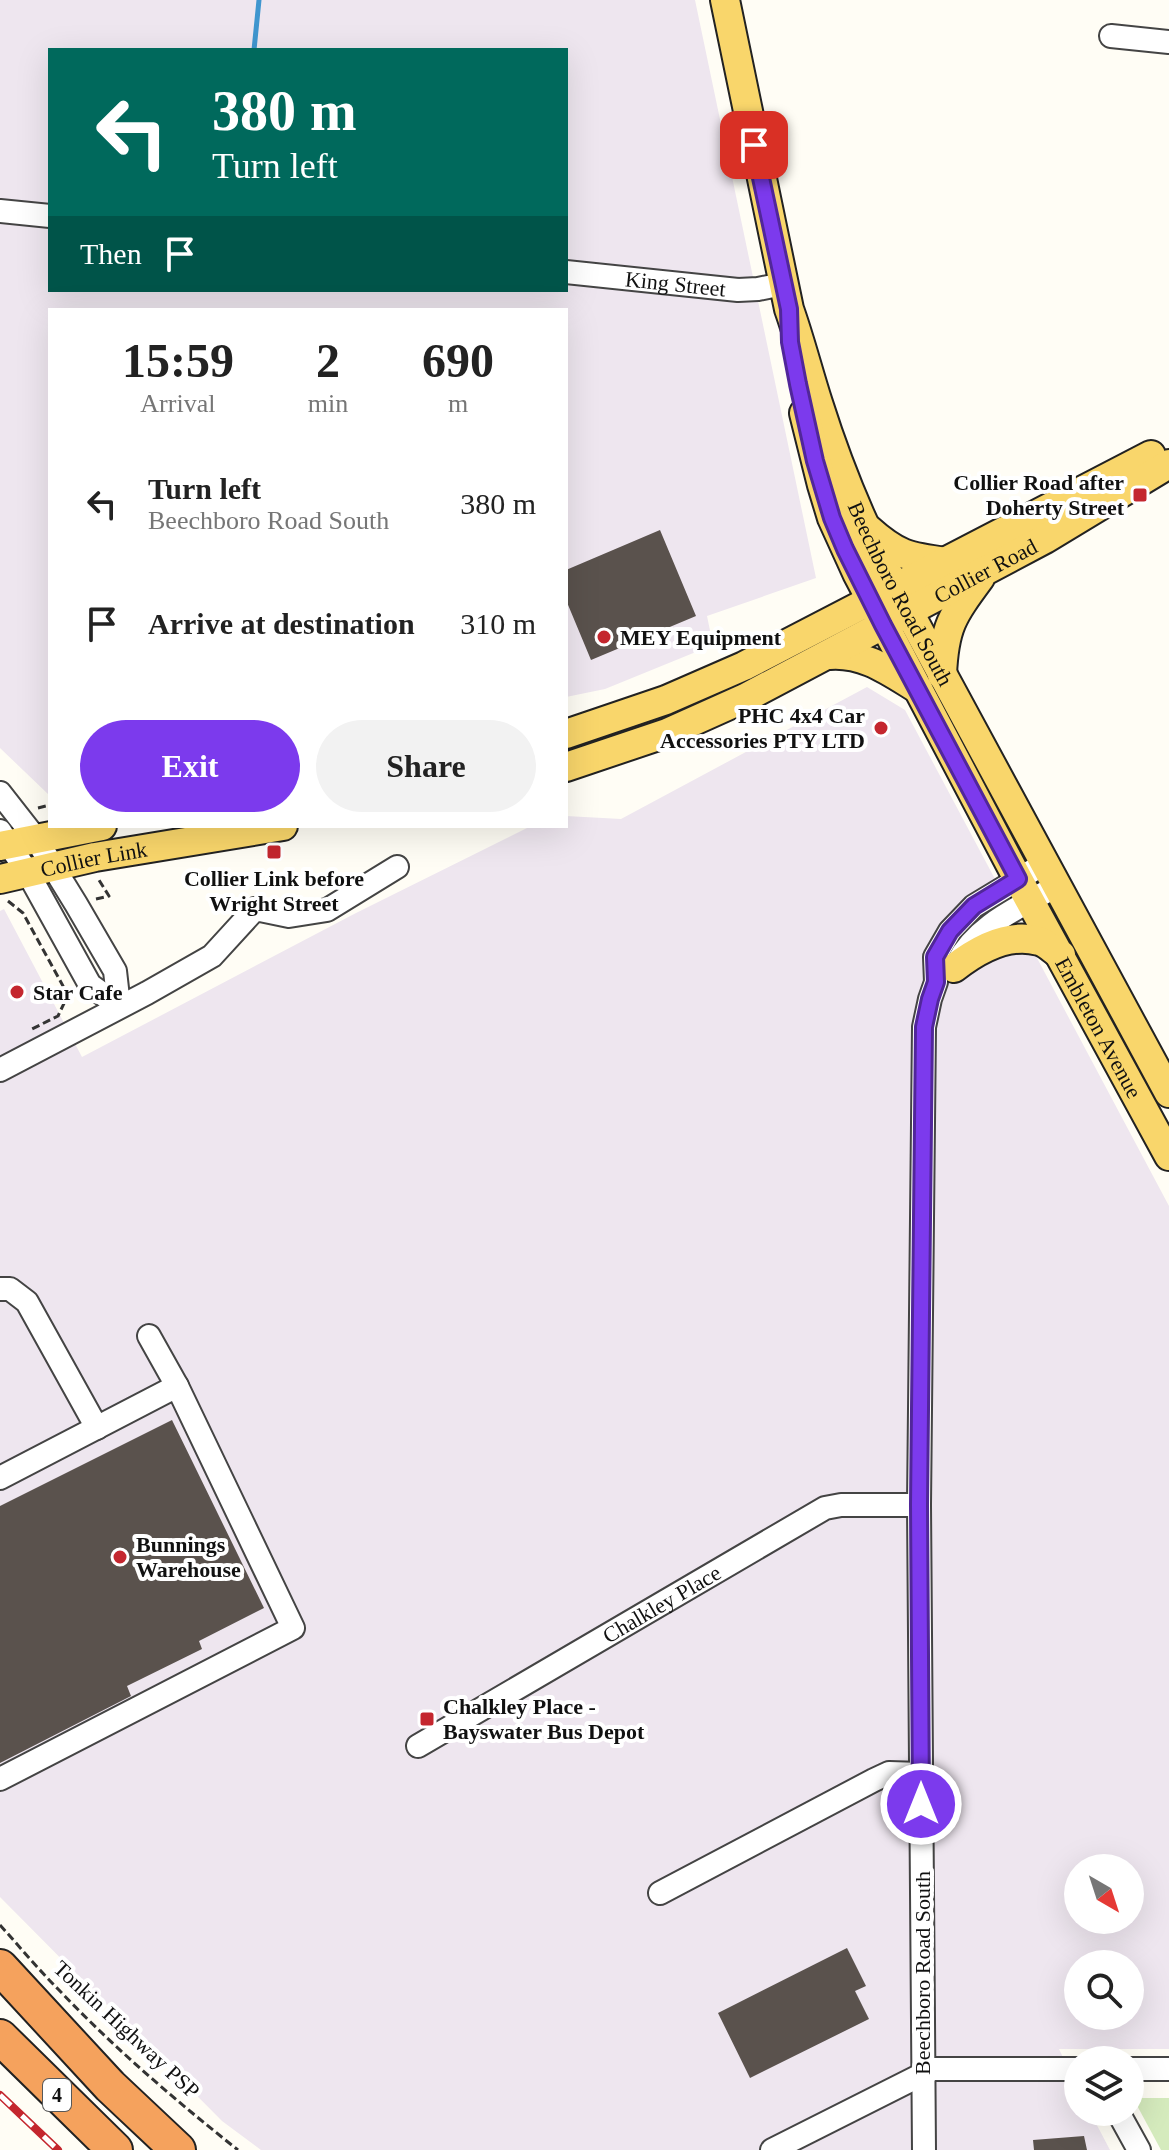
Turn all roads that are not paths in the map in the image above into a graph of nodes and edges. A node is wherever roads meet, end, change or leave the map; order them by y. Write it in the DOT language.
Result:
graph roads {
  1 [pos="725,0"];
  2 [pos="1111,36"];
  3 [pos="1169,42"];
  4 [pos="0,211"];
  5 [pos="48,216"];
  6 [pos="568,272"];
  7 [pos="786,297"];
  8 [pos="1169,445"];
  9 [pos="1169,464"];
  10 [pos="864,526"];
  11 [pos="946,562"];
  12 [pos="985,571"];
  13 [pos="889,606"];
  14 [pos="829,655"];
  15 [pos="930,682"];
  16 [pos="568,733"];
  17 [pos="568,766"];
  18 [pos="0,793"];
  19 [pos="89,828"];
  20 [pos="271,828"];
  21 [pos="11,840"];
  22 [pos="397,867"];
  23 [pos="40,870"];
  24 [pos="1051,874"];
  25 [pos="0,879"];
  26 [pos="1024,889"];
  27 [pos="1061,956"];
  28 [pos="945,975"];
  29 [pos="119,1006"];
  30 [pos="1127,1016"];
  31 [pos="0,1070"];
  32 [pos="1130,1084"];
  33 [pos="1169,1093"];
  34 [pos="1169,1156"];
  35 [pos="0,1289"];
  36 [pos="149,1336"];
  37 [pos="177,1386"];
  38 [pos="97,1428"];
  39 [pos="0,1478"];
  40 [pos="919,1505"];
  41 [pos="418,1746"];
  42 [pos="921,1774"];
  43 [pos="0,1779"];
  44 [pos="660,1893"];
  45 [pos="0,1967"];
  46 [pos="0,2037"];
  47 [pos="1064,2069"];
  48 [pos="1144,2069"];
  49 [pos="1169,2069"];
  50 [pos="922,2074"];
  51 [pos="1126,2126"];
  52 [pos="115,2150"];
  53 [pos="178,2150"];
  54 [pos="772,2150"];
  55 [pos="924,2150"];
  56 [pos="1139,2150"];
  1 -- 7 [label="main road, Beechboro Road South"];
  2 -- 3 [label="street"];
  4 -- 5 [label="street"];
  6 -- 7 [label="street, King Street"];
  7 -- 10 [label="main road, Beechboro Road South"];
  7 -- 13 [label="main road, Beechboro Road South"];
  8 -- 11 [label="main road, Collier Road"];
  9 -- 12 [label="main road, Collier Road"];
  10 -- 11 [label="main road"];
  10 -- 13 [label="main road, Beechboro Road South"];
  11 -- 13 [label="main road, Collier Road"];
  12 -- 13 [label="main road, Collier Road"];
  12 -- 15 [label="main road"];
  13 -- 14 [label="main road"];
  13 -- 15 [label="main road, Beechboro Road South"];
  13 -- 16 [label="main road"];
  14 -- 15 [label="main road"];
  14 -- 17 [label="main road"];
  15 -- 24 [label="main road, Beechboro Road South"];
  15 -- 26 [label="main road, Beechboro Road South"];
  18 -- 21 [label="street"];
  19 -- 21 [label="main road, Collier Link"];
  20 -- 23 [label="main road, Collier Link"];
  21 -- 23 [label="street"];
  22 -- 29 [label="street"];
  23 -- 25 [label="main road, Collier Link"];
  23 -- 29 [label="street"];
  24 -- 26 [label="street, Beechboro Road South"];
  24 -- 30 [label="main road, Embleton Avenue"];
  26 -- 27 [label="main road, Embleton Avenue"];
  26 -- 28 [label="street, Beechboro Road South"];
  27 -- 28 [label="main road"];
  27 -- 32 [label="main road, Embleton Avenue"];
  28 -- 40 [label="street, Beechboro Road South"];
  29 -- 31 [label="street"];
  30 -- 32 [label="main road"];
  30 -- 33 [label="main road, Embleton Avenue"];
  32 -- 34 [label="main road, Embleton Avenue"];
  35 -- 38 [label="street"];
  36 -- 37 [label="street"];
  37 -- 38 [label="street"];
  37 -- 43 [label="street"];
  38 -- 39 [label="street"];
  40 -- 41 [label="street, Chalkley Place"];
  40 -- 42 [label="street, Beechboro Road South"];
  42 -- 44 [label="street"];
  42 -- 50 [label="street, Beechboro Road South"];
  45 -- 53 [label="highway"];
  46 -- 52 [label="highway, 4"];
  47 -- 50 [label="street"];
  48 -- 49 [label="street"];
  50 -- 54 [label="street"];
  50 -- 55 [label="street, Beechboro Road South"];
  51 -- 56 [label="street"];
}
